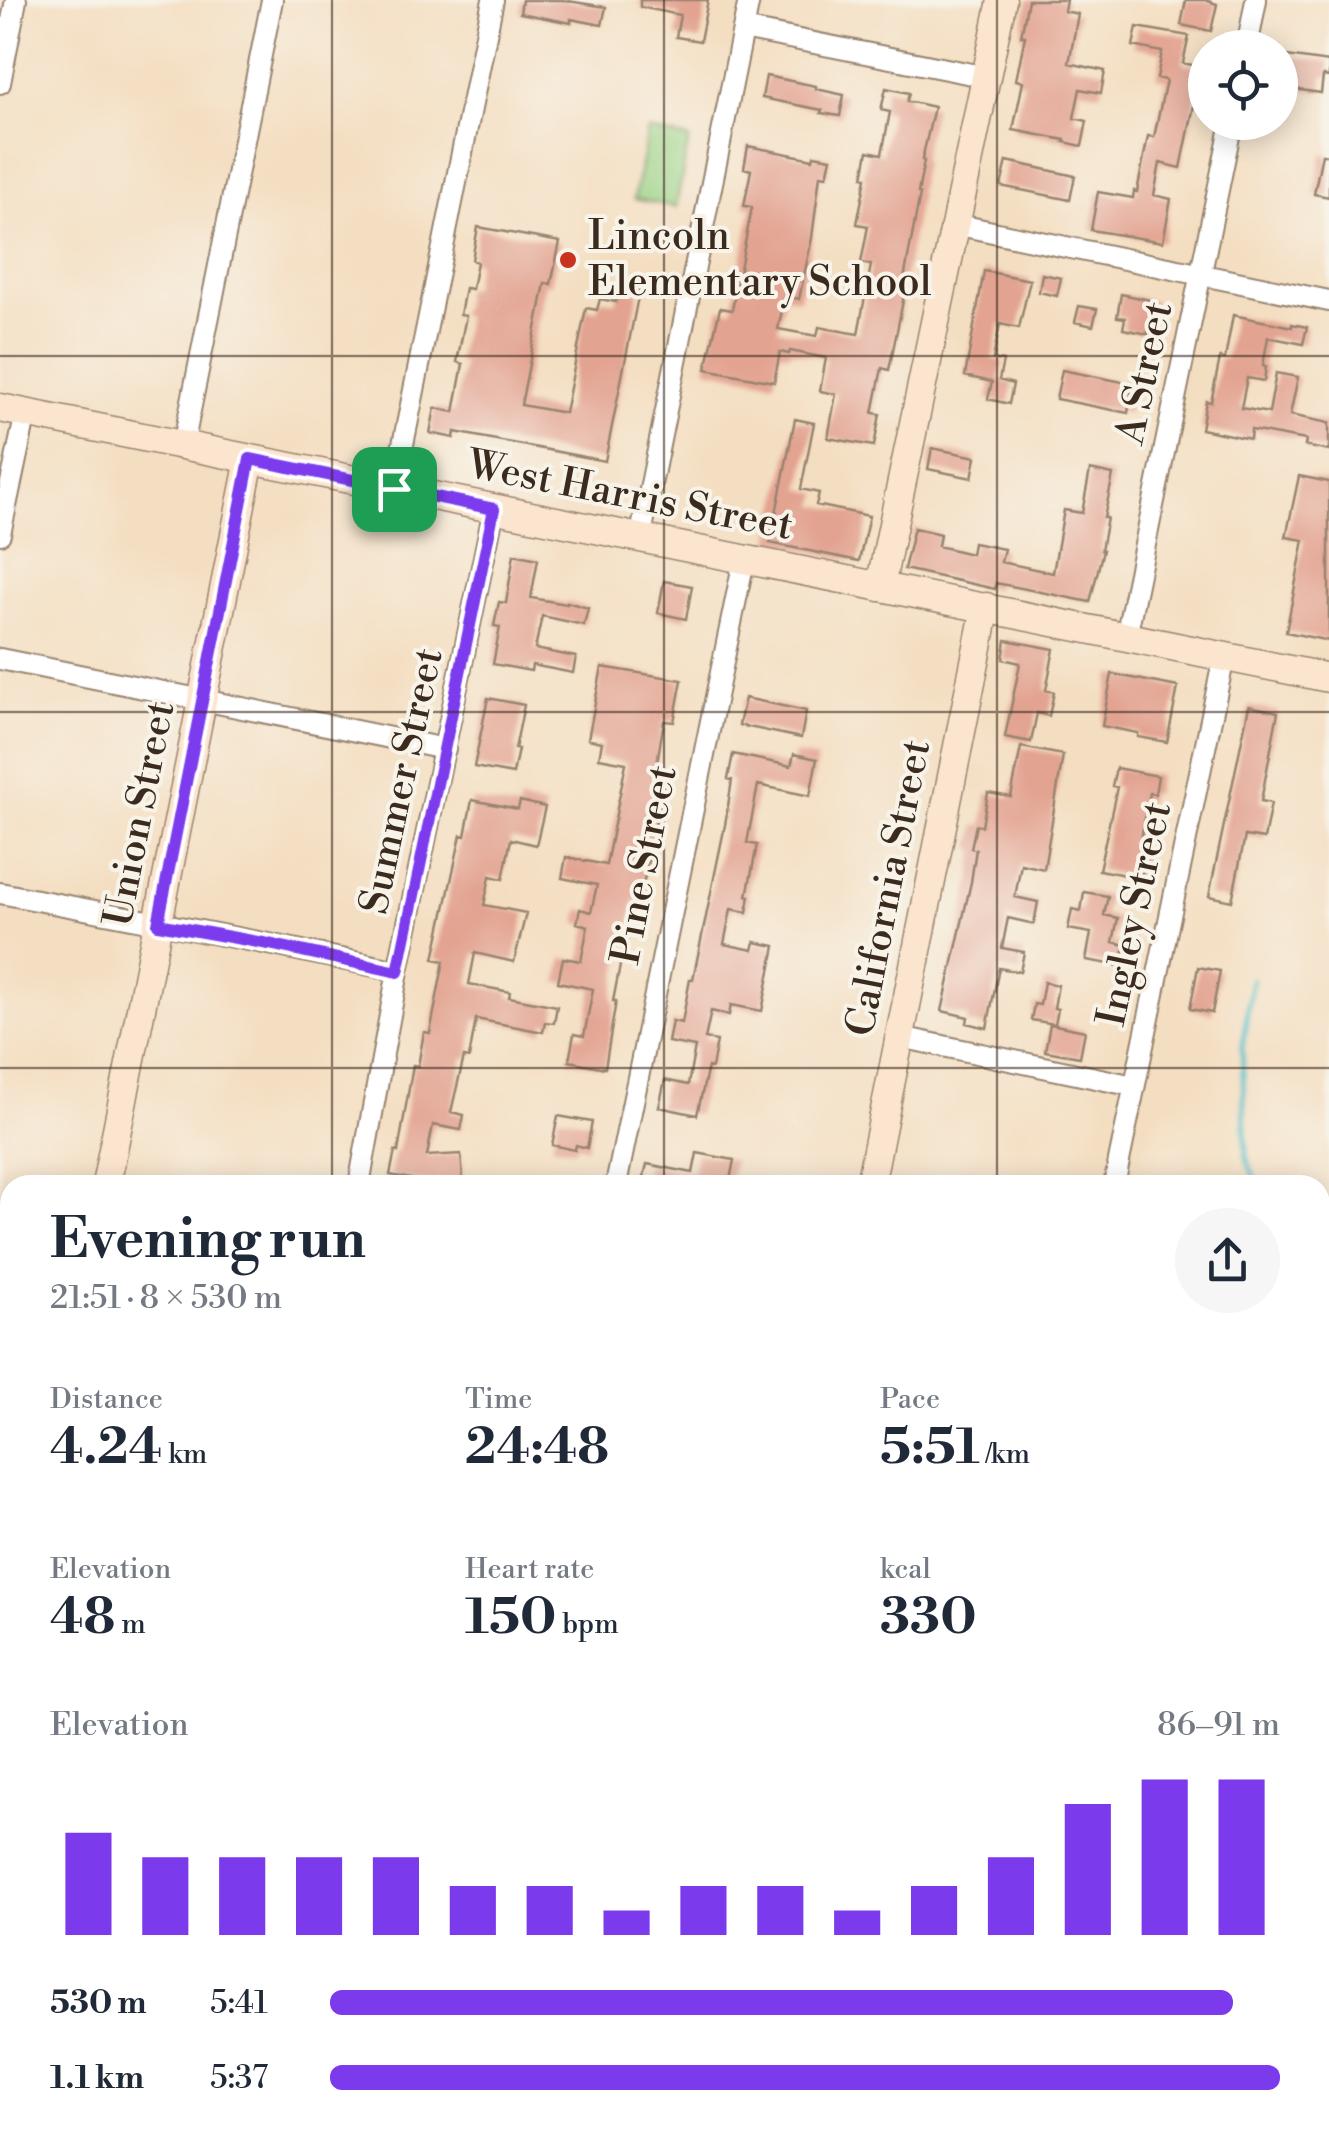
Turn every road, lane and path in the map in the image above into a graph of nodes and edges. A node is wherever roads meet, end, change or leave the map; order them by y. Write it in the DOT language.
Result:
graph roads {
  1 [pos="16,0"];
  2 [pos="272,0"];
  3 [pos="493,0"];
  4 [pos="749,0"];
  5 [pos="1002,0"];
  6 [pos="1256,0"];
  7 [pos="743,29"];
  8 [pos="1250,30"];
  9 [pos="987,77"];
  10 [pos="0,83"];
  11 [pos="1228,140"];
  12 [pos="954,224"];
  13 [pos="1201,274"];
  14 [pos="1329,301"];
  15 [pos="13,410"];
  16 [pos="183,446"];
  17 [pos="250,459"];
  18 [pos="394,489"];
  19 [pos="494,509"];
  20 [pos="0,534"];
  21 [pos="640,539"];
  22 [pos="744,560"];
  23 [pos="880,587"];
  24 [pos="986,607"];
  25 [pos="1126,637"];
  26 [pos="1224,657"];
  27 [pos="0,659"];
  28 [pos="1329,678"];
  29 [pos="204,700"];
  30 [pos="445,749"];
  31 [pos="0,893"];
  32 [pos="158,924"];
  33 [pos="398,972"];
  34 [pos="900,1037"];
  35 [pos="1134,1086"];
  36 [pos="108,1175"];
  37 [pos="361,1175"];
  38 [pos="618,1175"];
  39 [pos="872,1175"];
  40 [pos="1116,1175"];
  1 -- 10 [label="street"];
  2 -- 16 [label="street"];
  3 -- 18 [label="street"];
  4 -- 7 [label="street"];
  5 -- 9 [label="street"];
  6 -- 8 [label="street"];
  7 -- 9 [label="street"];
  7 -- 21 [label="street"];
  9 -- 12 [label="street"];
  11 -- 13 [label="street, A Street"];
  12 -- 13 [label="street"];
  12 -- 23 [label="street"];
  13 -- 14 [label="street"];
  13 -- 25 [label="street, A Street"];
  15 -- 16 [label="street, West Harris Street"];
  15 -- 20 [label="street"];
  16 -- 17 [label="street, West Harris Street"];
  17 -- 18 [label="street, West Harris Street"];
  17 -- 29 [label="street, Union Street"];
  18 -- 19 [label="street, West Harris Street"];
  19 -- 21 [label="street, West Harris Street"];
  19 -- 30 [label="street, Summer Street"];
  21 -- 22 [label="street, West Harris Street"];
  22 -- 23 [label="street, West Harris Street"];
  22 -- 38 [label="street, Pine Street"];
  23 -- 24 [label="street, West Harris Street"];
  24 -- 25 [label="street, West Harris Street"];
  24 -- 34 [label="street, California Street"];
  25 -- 26 [label="street, West Harris Street"];
  26 -- 28 [label="street, West Harris Street"];
  26 -- 35 [label="street, Ingley Street"];
  27 -- 29 [label="street"];
  29 -- 30 [label="street"];
  29 -- 32 [label="street, Union Street"];
  30 -- 33 [label="street, Summer Street"];
  31 -- 32 [label="street"];
  32 -- 33 [label="street"];
  32 -- 36 [label="street, Union Street"];
  33 -- 37 [label="street, Summer Street"];
  34 -- 35 [label="street"];
  34 -- 39 [label="street, California Street"];
  35 -- 40 [label="street, Ingley Street"];
}
